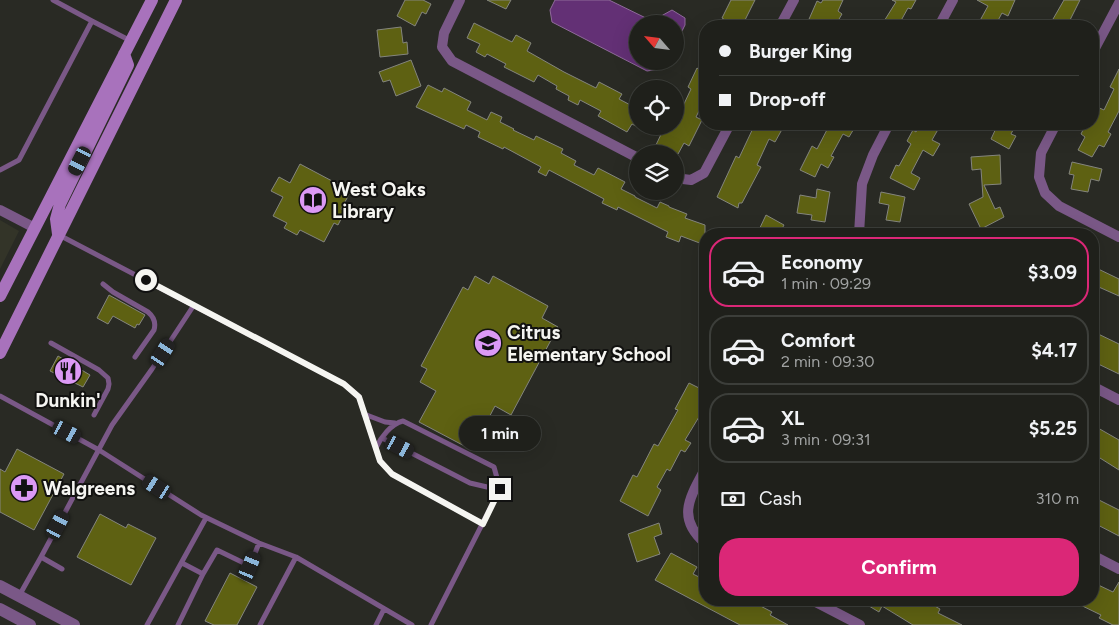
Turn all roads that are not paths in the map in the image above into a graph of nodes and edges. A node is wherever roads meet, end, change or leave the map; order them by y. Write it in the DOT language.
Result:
graph roads {
  1 [pos="53,0"];
  2 [pos="152,0"];
  3 [pos="176,0"];
  4 [pos="460,0"];
  5 [pos="794,0"];
  6 [pos="953,0"];
  7 [pos="1119,4"];
  8 [pos="783,20"];
  9 [pos="942,20"];
  10 [pos="92,21"];
  11 [pos="131,41"];
  12 [pos="1099,41"];
  13 [pos="124,54"];
  14 [pos="727,130"];
  15 [pos="886,130"];
  16 [pos="1053,130"];
  17 [pos="629,153"];
  18 [pos="0,170"];
  19 [pos="684,179"];
  20 [pos="0,210"];
  21 [pos="34,228"];
  22 [pos="859,228"];
  23 [pos="58,234"];
  24 [pos="1119,237"];
  25 [pos="103,284"];
  26 [pos="0,296"];
  27 [pos="194,305"];
  28 [pos="51,343"];
  29 [pos="0,353"];
  30 [pos="135,357"];
  31 [pos="1099,390"];
  32 [pos="0,396"];
  33 [pos="1119,400"];
  34 [pos="364,414"];
  35 [pos="94,415"];
  36 [pos="395,423"];
  37 [pos="382,438"];
  38 [pos="376,448"];
  39 [pos="100,450"];
  40 [pos="699,480"];
  41 [pos="499,486"];
  42 [pos="206,518"];
  43 [pos="483,524"];
  44 [pos="699,537"];
  45 [pos="259,543"];
  46 [pos="41,557"];
  47 [pos="296,557"];
  48 [pos="1099,558"];
  49 [pos="182,563"];
  50 [pos="1119,568"];
  51 [pos="62,569"];
  52 [pos="203,574"];
  53 [pos="0,586"];
  54 [pos="19,596"];
  55 [pos="823,606"];
  56 [pos="0,609"];
  57 [pos="384,609"];
  58 [pos="30,625"];
  59 [pos="74,625"];
  60 [pos="147,625"];
  61 [pos="178,625"];
  62 [pos="260,625"];
  63 [pos="376,625"];
  64 [pos="412,625"];
  65 [pos="431,625"];
  66 [pos="860,625"];
  1 -- 10 [label="lane"];
  2 -- 11 [label="main road"];
  3 -- 23 [label="main road"];
  4 -- 17 [label="street"];
  5 -- 8 [label="street"];
  6 -- 9 [label="street"];
  7 -- 12 [label="street"];
  10 -- 11 [label="lane"];
  10 -- 18 [label="lane"];
  11 -- 13 [label="main road"];
  13 -- 21 [label="main road"];
  13 -- 23 [label="main road"];
  14 -- 19 [label="street"];
  15 -- 22 [label="street"];
  16 -- 24 [label="street"];
  20 -- 21 [label="street"];
  21 -- 26 [label="main road"];
  23 -- 27 [label="lane"];
  23 -- 29 [label="main road"];
  25 -- 30 [label="lane"];
  27 -- 34 [label="lane"];
  27 -- 39 [label="lane"];
  28 -- 35 [label="lane"];
  31 -- 33 [label="street"];
  32 -- 39 [label="lane"];
  34 -- 36 [label="lane"];
  34 -- 38 [label="lane"];
  36 -- 37 [label="lane"];
  36 -- 41 [label="lane"];
  37 -- 38 [label="lane"];
  37 -- 41 [label="lane"];
  38 -- 43 [label="lane"];
  39 -- 42 [label="lane"];
  39 -- 46 [label="lane"];
  40 -- 44 [label="street"];
  41 -- 43 [label="lane"];
  42 -- 45 [label="lane"];
  42 -- 49 [label="lane"];
  43 -- 65 [label="lane"];
  45 -- 47 [label="lane"];
  45 -- 52 [label="lane"];
  46 -- 51 [label="lane"];
  46 -- 54 [label="lane"];
  47 -- 57 [label="lane"];
  47 -- 62 [label="lane"];
  48 -- 50 [label="street"];
  49 -- 52 [label="lane"];
  49 -- 60 [label="lane"];
  52 -- 61 [label="lane"];
  53 -- 54 [label="street"];
  54 -- 59 [label="street"];
  55 -- 66 [label="street"];
  56 -- 58 [label="street"];
  57 -- 63 [label="lane"];
  57 -- 64 [label="lane"];
}
